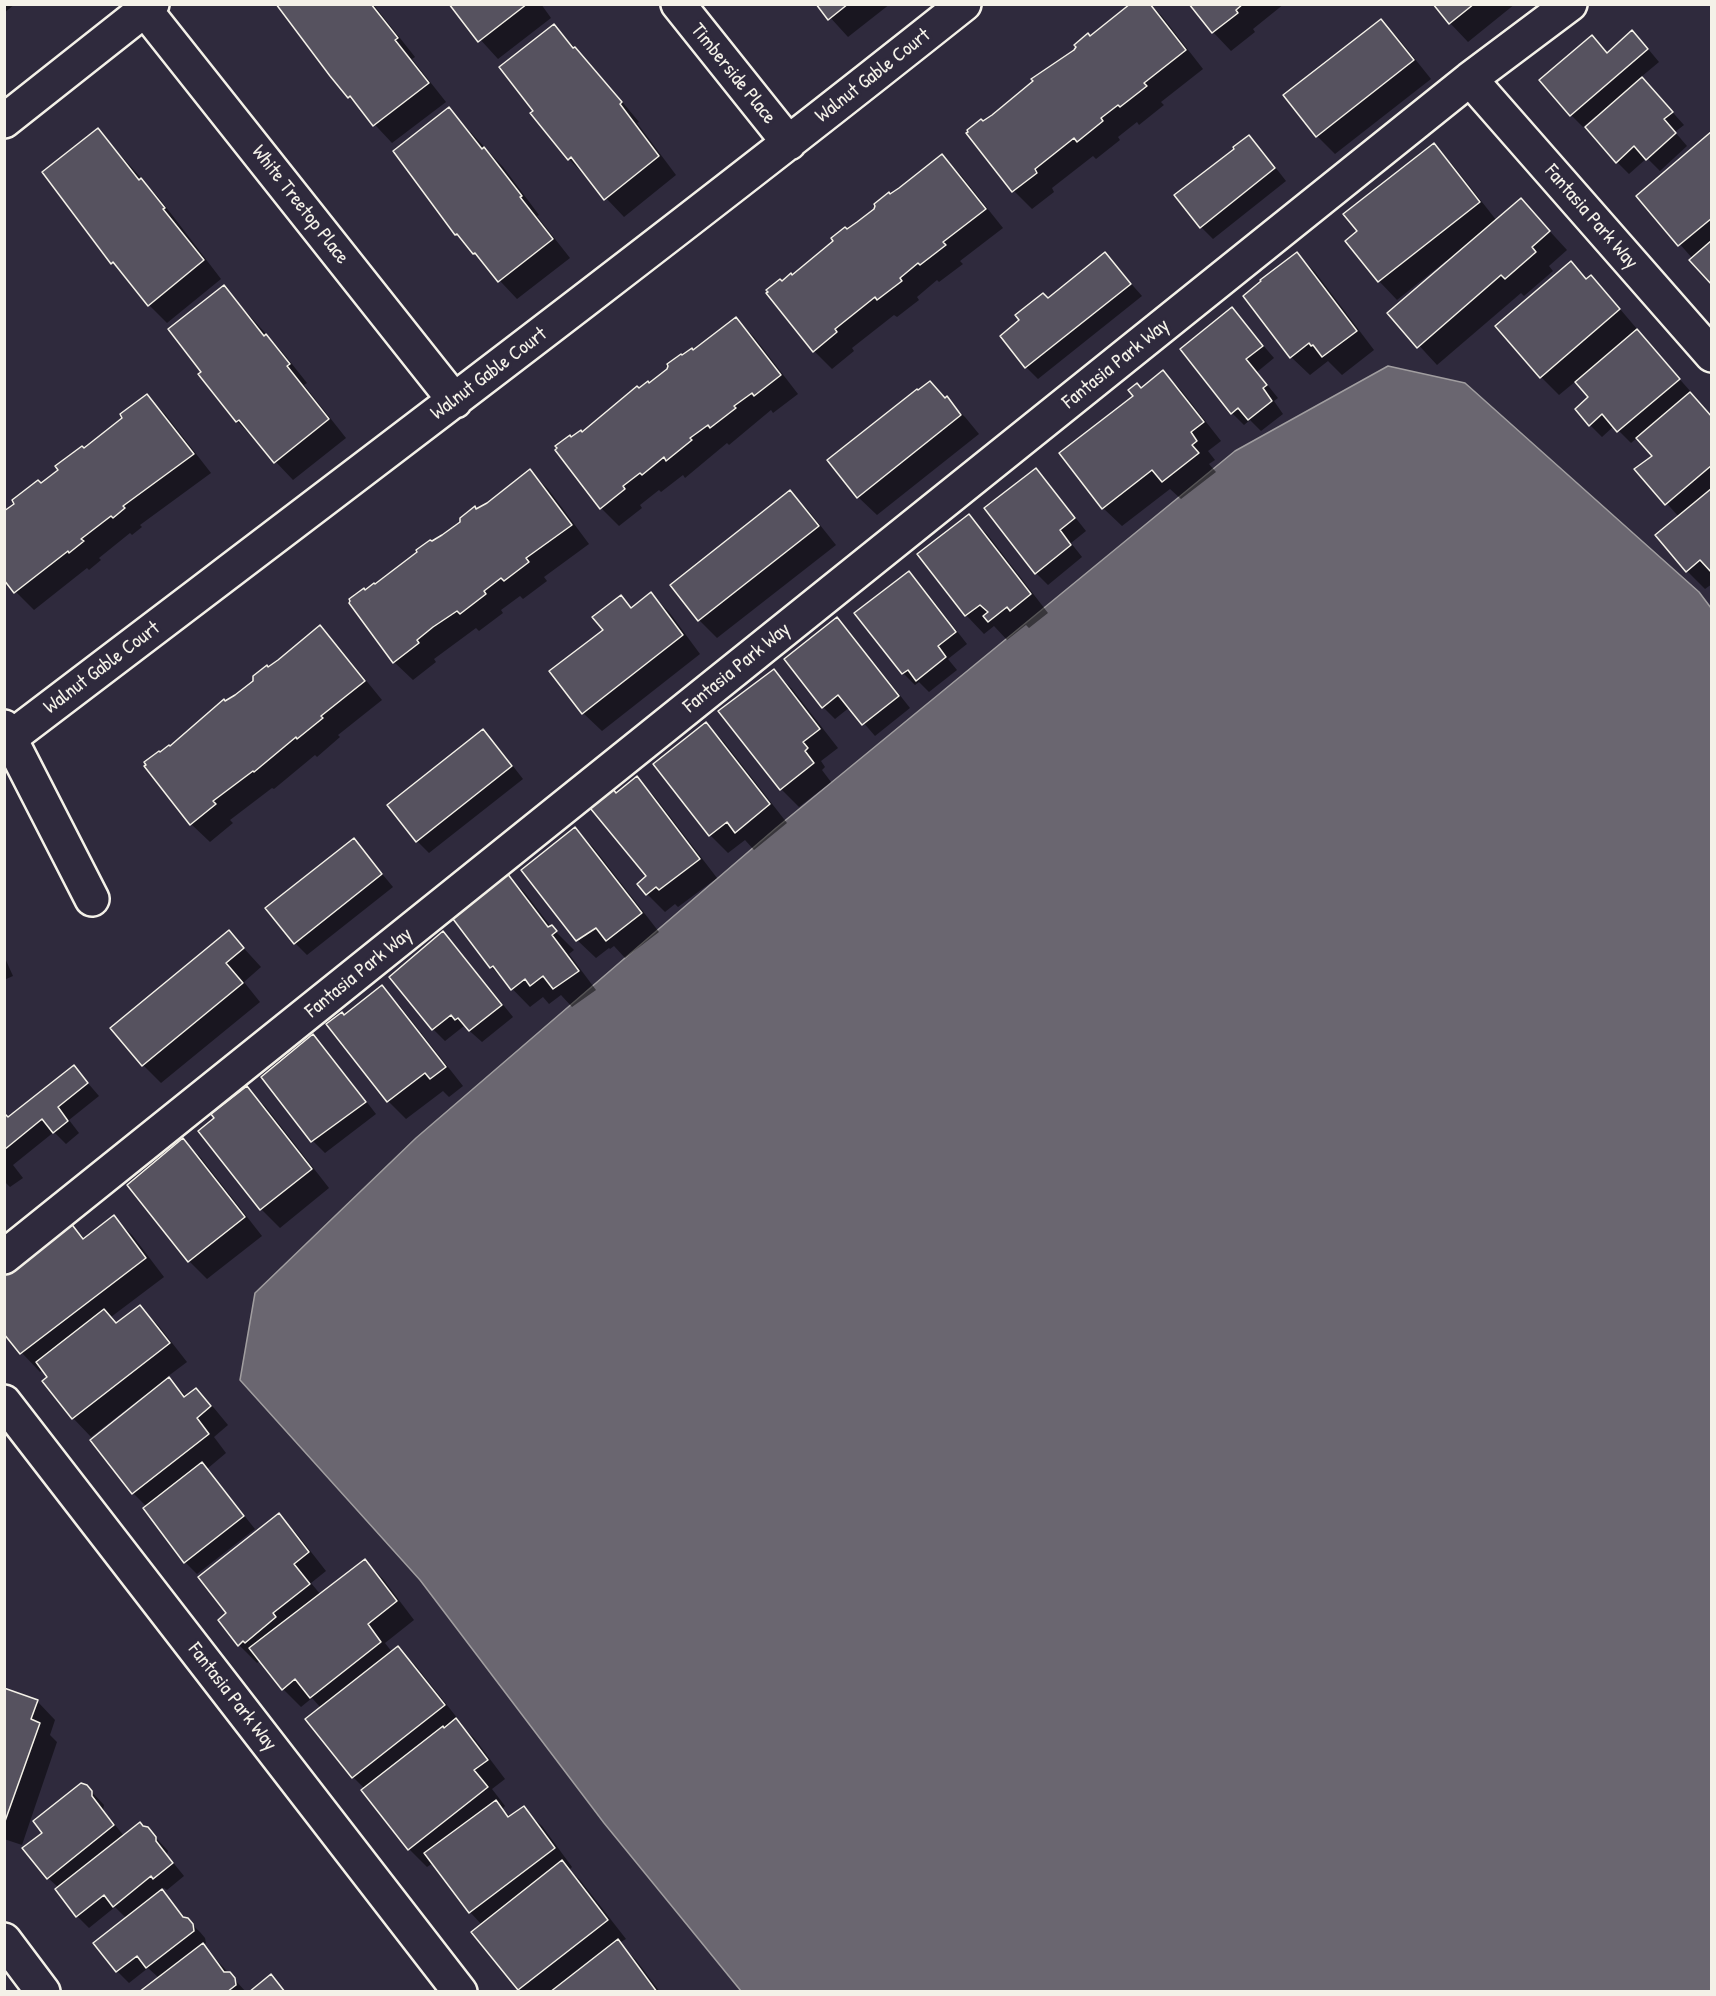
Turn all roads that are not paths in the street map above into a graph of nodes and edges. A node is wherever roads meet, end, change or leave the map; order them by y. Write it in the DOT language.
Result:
graph roads {
  1 [pos="678,4"];
  2 [pos="964,4"];
  3 [pos="1570,4"];
  4 [pos="148,7"];
  5 [pos="1470,79"];
  6 [pos="4,122"];
  7 [pos="789,143"];
  8 [pos="1712,355"];
  9 [pos="455,400"];
  10 [pos="7,733"];
  11 [pos="92,899"];
  12 [pos="4,1257"];
  13 [pos="4,1402"];
  14 [pos="4,1940"];
  15 [pos="43,1992"];
  16 [pos="460,1992"];
  1 -- 7 [label="street, Timberside Place"];
  2 -- 7 [label="street, Walnut Gable Court"];
  3 -- 5 [label="street, Fantasia Park Way"];
  4 -- 6 [label="street"];
  4 -- 9 [label="street, White Treetop Place"];
  5 -- 8 [label="street, Fantasia Park Way"];
  5 -- 12 [label="street, Fantasia Park Way"];
  7 -- 9 [label="street, Walnut Gable Court"];
  9 -- 10 [label="street, Walnut Gable Court"];
  10 -- 11 [label="street"];
  13 -- 16 [label="street, Fantasia Park Way"];
  14 -- 15 [label="street"];
}
